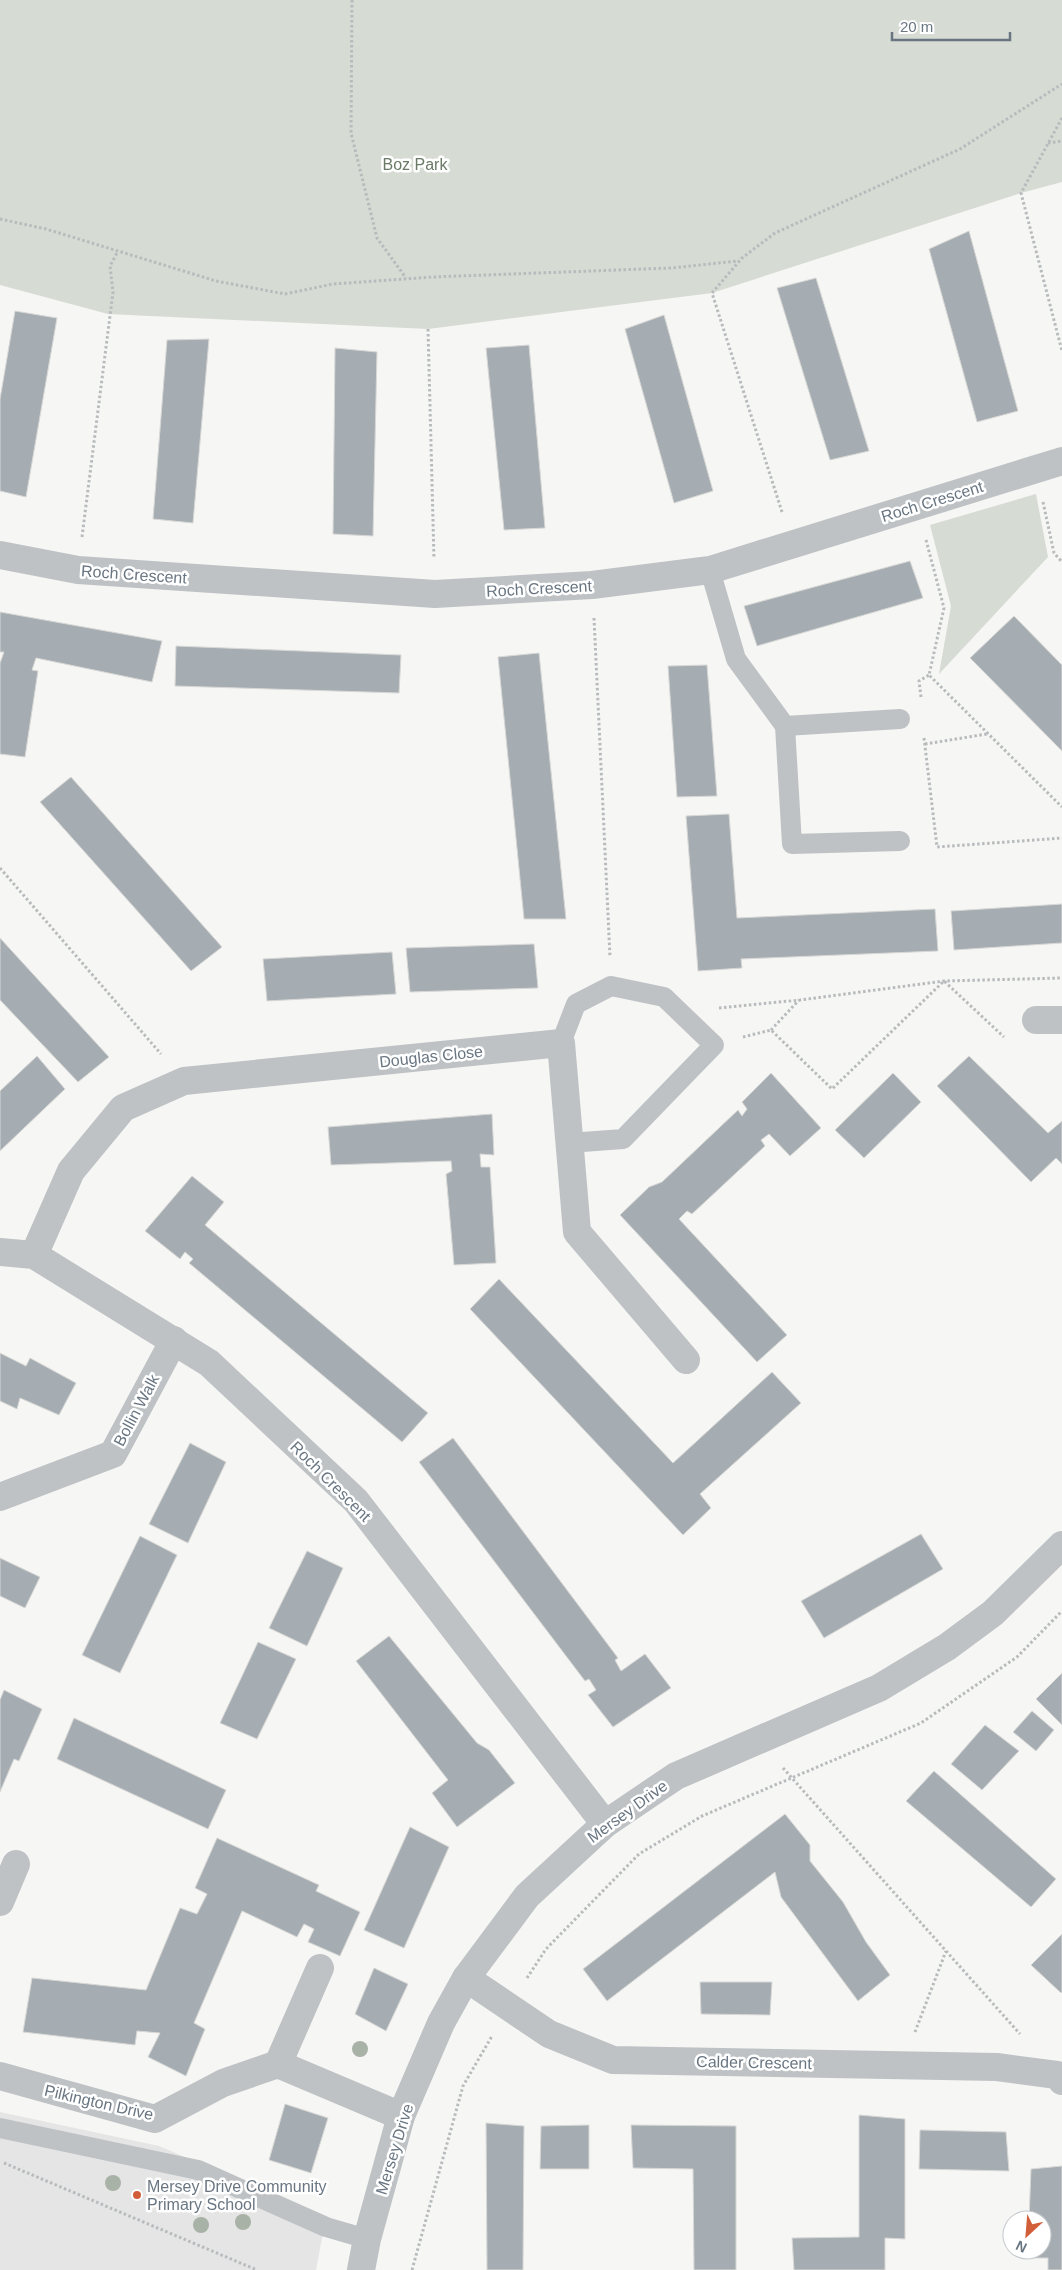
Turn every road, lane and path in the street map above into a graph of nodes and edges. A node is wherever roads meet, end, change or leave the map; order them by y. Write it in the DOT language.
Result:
graph roads {
  1 [pos="352,0"];
  2 [pos="1062,84"];
  3 [pos="1062,118"];
  4 [pos="1062,141"];
  5 [pos="1048,143"];
  6 [pos="0,219"];
  7 [pos="118,251"];
  8 [pos="739,262"];
  9 [pos="407,279"];
  10 [pos="428,329"];
  11 [pos="1062,351"];
  12 [pos="1062,461"];
  13 [pos="1036,469"];
  14 [pos="913,506"];
  15 [pos="792,543"];
  16 [pos="0,555"];
  17 [pos="1062,562"];
  18 [pos="78,570"];
  19 [pos="710,570"];
  20 [pos="592,585"];
  21 [pos="435,594"];
  22 [pos="929,675"];
  23 [pos="921,699"];
  24 [pos="900,719"];
  25 [pos="785,726"];
  26 [pos="988,734"];
  27 [pos="924,735"];
  28 [pos="925,744"];
  29 [pos="1062,807"];
  30 [pos="1062,838"];
  31 [pos="900,841"];
  32 [pos="0,868"];
  33 [pos="1062,978"];
  34 [pos="944,981"];
  35 [pos="611,986"];
  36 [pos="800,1000"];
  37 [pos="687,1019"];
  38 [pos="1049,1020"];
  39 [pos="771,1030"];
  40 [pos="561,1042"];
  41 [pos="714,1045"];
  42 [pos="184,1081"];
  43 [pos="569,1143"];
  44 [pos="0,1252"];
  45 [pos="34,1256"];
  46 [pos="174,1340"];
  47 [pos="686,1360"];
  48 [pos="0,1497"];
  49 [pos="1062,1545"];
  50 [pos="1062,1611"];
  51 [pos="759,1741"];
  52 [pos="793,1778"];
  53 [pos="605,1824"];
  54 [pos="16,1864"];
  55 [pos="0,1902"];
  56 [pos="946,1951"];
  57 [pos="320,1968"];
  58 [pos="466,1978"];
  59 [pos="509,2007"];
  60 [pos="278,2064"];
  61 [pos="902,2065"];
  62 [pos="0,2076"];
  63 [pos="1059,2078"];
  64 [pos="401,2116"];
  65 [pos="0,2128"];
  66 [pos="0,2161"];
  67 [pos="367,2238"];
  68 [pos="257,2270"];
  69 [pos="361,2270"];
  70 [pos="412,2270"];
  1 -- 9 [label="path"];
  2 -- 8 [label="path"];
  3 -- 5 [label="path"];
  4 -- 5 [label="path"];
  5 -- 11 [label="path"];
  6 -- 7 [label="path"];
  7 -- 9 [label="path"];
  7 -- 18 [label="path"];
  8 -- 9 [label="path"];
  8 -- 15 [label="path"];
  10 -- 21 [label="path"];
  12 -- 13 [label="street, Roch Crescent"];
  13 -- 14 [label="street, Roch Crescent"];
  13 -- 17 [label="path"];
  14 -- 15 [label="street, Roch Crescent"];
  14 -- 22 [label="path"];
  15 -- 19 [label="street, Roch Crescent"];
  16 -- 18 [label="street, Roch Crescent"];
  18 -- 21 [label="street, Roch Crescent"];
  19 -- 20 [label="street, Roch Crescent"];
  19 -- 25 [label="lane"];
  20 -- 21 [label="street, Roch Crescent"];
  20 -- 35 [label="path"];
  22 -- 23 [label="path"];
  22 -- 26 [label="path"];
  24 -- 25 [label="lane"];
  24 -- 28 [label="path"];
  25 -- 31 [label="lane"];
  26 -- 28 [label="path"];
  26 -- 29 [label="path"];
  27 -- 28 [label="path"];
  28 -- 30 [label="path"];
  32 -- 42 [label="path"];
  33 -- 34 [label="path"];
  34 -- 36 [label="path"];
  34 -- 38 [label="path"];
  34 -- 39 [label="path"];
  35 -- 37 [label="lane"];
  35 -- 40 [label="lane"];
  36 -- 37 [label="path"];
  36 -- 39 [label="path"];
  37 -- 41 [label="lane"];
  39 -- 41 [label="path"];
  40 -- 42 [label="street, Douglas Close"];
  40 -- 43 [label="street"];
  41 -- 43 [label="lane"];
  42 -- 45 [label="street, Douglas Close"];
  43 -- 47 [label="street"];
  44 -- 45 [label="street, Roch Crescent"];
  45 -- 46 [label="street, Roch Crescent"];
  46 -- 48 [label="street, Bollin Walk"];
  46 -- 53 [label="street, Roch Crescent"];
  49 -- 51 [label="street, Mersey Drive"];
  50 -- 52 [label="path"];
  51 -- 52 [label="path"];
  51 -- 53 [label="street, Mersey Drive"];
  52 -- 56 [label="path"];
  52 -- 59 [label="path"];
  53 -- 58 [label="street, Mersey Drive"];
  54 -- 55 [label="street"];
  56 -- 61 [label="path"];
  56 -- 63 [label="path"];
  57 -- 60 [label="street"];
  58 -- 59 [label="street, Calder Crescent"];
  58 -- 64 [label="street, Mersey Drive"];
  59 -- 61 [label="street, Calder Crescent"];
  59 -- 70 [label="path"];
  60 -- 62 [label="street, Pilkington Drive"];
  60 -- 64 [label="street"];
  61 -- 63 [label="street, Calder Crescent"];
  64 -- 67 [label="street, Mersey Drive"];
  65 -- 67 [label="lane"];
  66 -- 68 [label="path"];
  67 -- 69 [label="street, Mersey Drive"];
}
